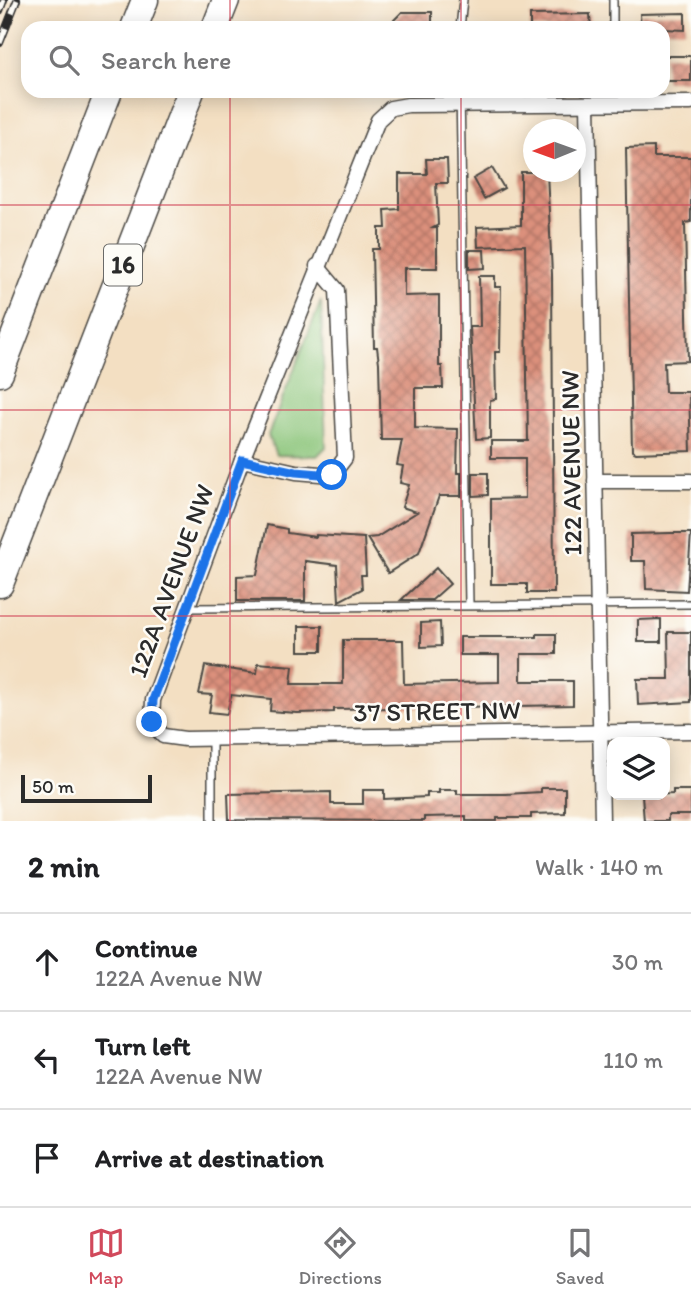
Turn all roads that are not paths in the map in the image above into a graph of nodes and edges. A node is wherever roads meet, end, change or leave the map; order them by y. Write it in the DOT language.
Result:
graph roads {
  1 [pos="145,0"];
  2 [pos="226,0"];
  3 [pos="463,0"];
  4 [pos="613,0"];
  5 [pos="137,21"];
  6 [pos="218,21"];
  7 [pos="461,21"];
  8 [pos="613,21"];
  9 [pos="106,98"];
  10 [pos="188,98"];
  11 [pos="460,98"];
  12 [pos="614,98"];
  13 [pos="691,103"];
  14 [pos="588,104"];
  15 [pos="317,266"];
  16 [pos="0,373"];
  17 [pos="242,460"];
  18 [pos="596,481"];
  19 [pos="691,481"];
  20 [pos="0,584"];
  21 [pos="469,604"];
  22 [pos="598,604"];
  23 [pos="691,604"];
  24 [pos="189,608"];
  25 [pos="691,731"];
  26 [pos="600,733"];
  27 [pos="185,739"];
  28 [pos="212,739"];
  29 [pos="212,821"];
  30 [pos="602,821"];
  1 -- 5 [label="highway"];
  2 -- 6 [label="highway"];
  3 -- 7 [label="lane"];
  4 -- 8 [label="lane"];
  9 -- 16 [label="highway"];
  10 -- 20 [label="highway, 16"];
  11 -- 14 [label="street"];
  11 -- 15 [label="street, 122A AVENUE NW"];
  11 -- 21 [label="lane"];
  12 -- 13 [label="street"];
  12 -- 14 [label="street"];
  14 -- 18 [label="street, 122 AVENUE NW"];
  15 -- 17 [label="street, 122A AVENUE NW"];
  15 -- 17 [label="street, 122A AVENUE NW"];
  17 -- 24 [label="street, 122A AVENUE NW"];
  18 -- 19 [label="street"];
  18 -- 22 [label="street, 122 AVENUE NW"];
  21 -- 22 [label="lane"];
  21 -- 24 [label="lane"];
  22 -- 23 [label="lane"];
  22 -- 26 [label="street, 122 AVENUE NW"];
  24 -- 27 [label="street, 122A AVENUE NW"];
  25 -- 26 [label="street, 37 STREET NW"];
  26 -- 28 [label="street, 37 STREET NW"];
  26 -- 30 [label="street, 122 AVENUE NW"];
  27 -- 28 [label="street, 37 STREET NW"];
  28 -- 29 [label="lane"];
}
